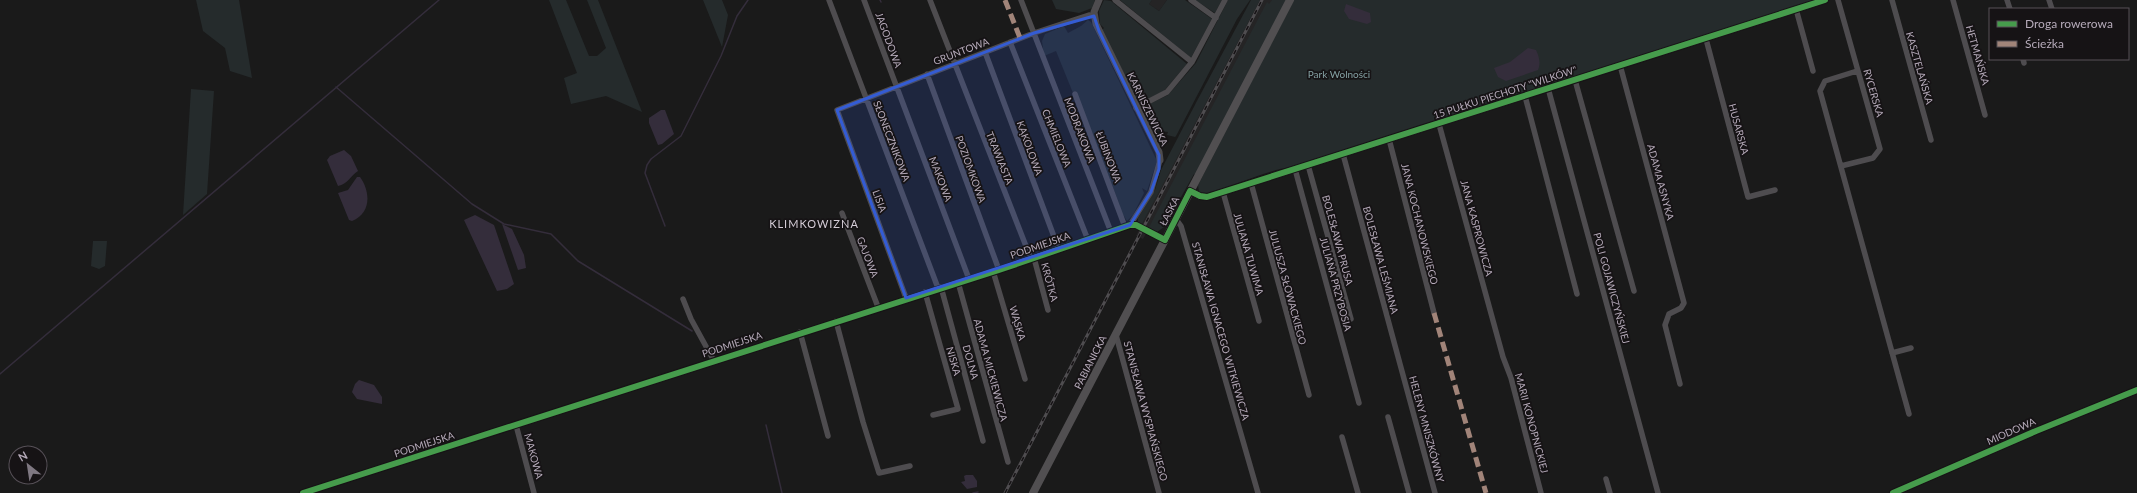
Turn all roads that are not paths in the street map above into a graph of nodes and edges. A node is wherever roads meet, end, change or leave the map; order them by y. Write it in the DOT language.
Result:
graph roads {
  1 [pos="829,0"];
  2 [pos="864,0"];
  3 [pos="930,0"];
  4 [pos="1021,0"];
  5 [pos="1099,0"];
  6 [pos="1115,0"];
  7 [pos="1191,0"];
  8 [pos="1225,0"];
  9 [pos="1290,0"];
  10 [pos="1826,0"];
  11 [pos="1838,0"];
  12 [pos="1892,0"];
  13 [pos="1953,0"];
  14 [pos="1796,10"];
  15 [pos="1094,16"];
  16 [pos="1216,18"];
  17 [pos="1034,33"];
  18 [pos="1706,38"];
  19 [pos="1010,42"];
  20 [pos="985,52"];
  21 [pos="1192,62"];
  22 [pos="953,64"];
  23 [pos="1620,65"];
  24 [pos="1858,70"];
  25 [pos="1813,71"];
  26 [pos="927,74"];
  27 [pos="1575,80"];
  28 [pos="896,86"];
  29 [pos="1548,88"];
  30 [pos="1075,94"];
  31 [pos="1524,96"];
  32 [pos="866,98"];
  33 [pos="1136,108"];
  34 [pos="837,110"];
  35 [pos="1985,114"];
  36 [pos="1439,124"];
  37 [pos="1389,139"];
  38 [pos="1931,140"];
  39 [pos="1343,154"];
  40 [pos="1160,160"];
  41 [pos="1308,165"];
  42 [pos="1841,166"];
  43 [pos="1295,169"];
  44 [pos="1251,183"];
  45 [pos="1776,190"];
  46 [pos="1190,191"];
  47 [pos="1223,192"];
  48 [pos="842,213"];
  49 [pos="1176,219"];
  50 [pos="1128,226"];
  51 [pos="1111,232"];
  52 [pos="1088,240"];
  53 [pos="1165,240"];
  54 [pos="1058,250"];
  55 [pos="1032,259"];
  56 [pos="996,270"];
  57 [pos="969,279"];
  58 [pos="958,282"];
  59 [pos="940,288"];
  60 [pos="1634,291"];
  61 [pos="925,292"];
  62 [pos="1577,294"];
  63 [pos="906,298"];
  64 [pos="683,299"];
  65 [pos="878,307"];
  66 [pos="1048,310"];
  67 [pos="1434,313"];
  68 [pos="1351,319"];
  69 [pos="1259,320"];
  70 [pos="836,321"];
  71 [pos="800,332"];
  72 [pos="1116,335"];
  73 [pos="1497,336"];
  74 [pos="1911,348"];
  75 [pos="1892,353"];
  76 [pos="714,361"];
  77 [pos="1402,371"];
  78 [pos="1024,380"];
  79 [pos="1680,384"];
  80 [pos="2137,390"];
  81 [pos="1309,395"];
  82 [pos="1360,403"];
  83 [pos="1909,414"];
  84 [pos="933,415"];
  85 [pos="1388,417"];
  86 [pos="516,425"];
  87 [pos="828,436"];
  88 [pos="1342,437"];
  89 [pos="983,441"];
  90 [pos="1008,462"];
  91 [pos="910,466"];
  92 [pos="1606,479"];
  93 [pos="303,493"];
  94 [pos="534,493"];
  95 [pos="1033,493"];
  96 [pos="1159,493"];
  97 [pos="1258,493"];
  98 [pos="1358,493"];
  99 [pos="1408,493"];
  100 [pos="1435,493"];
  101 [pos="1540,493"];
  102 [pos="1610,493"];
  103 [pos="1658,493"];
  104 [pos="1893,493"];
  1 -- 32 [label="street, SŁONECZNIKOWA"];
  2 -- 28 [label="street, JAGODOWA"];
  3 -- 22 [label="street, TRAWIASTA"];
  4 -- 17 [label="street, MODRAKOWA"];
  5 -- 15 [label="street"];
  6 -- 21 [label="street"];
  7 -- 16 [label="street"];
  8 -- 16 [label="street"];
  9 -- 46 [label="main road, ŁASKA"];
  10 -- 14 [label="street, 15 PUŁKU PIECHOTY \"WILKÓW\""];
  11 -- 24 [label="street, RYCERSKA"];
  12 -- 38 [label="street, KASZTELAŃSKA"];
  13 -- 35 [label="street, HETMAŃSKA"];
  14 -- 18 [label="street, 15 PUŁKU PIECHOTY \"WILKÓW\""];
  14 -- 25 [label="street"];
  15 -- 17 [label="street, GRUNTOWA"];
  15 -- 33 [label="street, KARNISZEWICKA"];
  16 -- 21 [label="street"];
  17 -- 19 [label="street, GRUNTOWA"];
  17 -- 51 [label="street, MODRAKOWA"];
  18 -- 23 [label="street, 15 PUŁKU PIECHOTY \"WILKÓW\""];
  18 -- 45 [label="street, HUSARSKA"];
  19 -- 20 [label="street, GRUNTOWA"];
  19 -- 52 [label="street, CHMIELOWA"];
  20 -- 22 [label="street, GRUNTOWA"];
  20 -- 54 [label="street, KĄKOLOWA"];
  21 -- 33 [label="street"];
  22 -- 26 [label="street, GRUNTOWA"];
  22 -- 55 [label="street, TRAWIASTA"];
  23 -- 27 [label="street, 15 PUŁKU PIECHOTY \"WILKÓW\""];
  23 -- 79 [label="street, ADAMA ASNYKA"];
  24 -- 42 [label="street"];
  24 -- 42 [label="street, RYCERSKA"];
  26 -- 28 [label="street, GRUNTOWA"];
  26 -- 56 [label="street, POZIOMKOWA"];
  27 -- 29 [label="street, 15 PUŁKU PIECHOTY \"WILKÓW\""];
  27 -- 60 [label="street, 15 PUŁKU PIECHOTY \"WILKÓW\""];
  28 -- 32 [label="street, GRUNTOWA"];
  28 -- 57 [label="street, MAKOWA"];
  29 -- 31 [label="street, 15 PUŁKU PIECHOTY \"WILKÓW\""];
  29 -- 103 [label="street, POLI GOJAWICZYŃSKIEJ"];
  30 -- 50 [label="street, ŁUBINOWA"];
  31 -- 36 [label="street, 15 PUŁKU PIECHOTY \"WILKÓW\""];
  31 -- 62 [label="street"];
  32 -- 34 [label="street, GRUNTOWA"];
  32 -- 59 [label="street, SŁONECZNIKOWA"];
  33 -- 40 [label="street, KARNISZEWICKA"];
  34 -- 63 [label="street, LISIA"];
  36 -- 37 [label="street, 15 PUŁKU PIECHOTY \"WILKÓW\""];
  36 -- 73 [label="street, JANA KASPROWICZA"];
  37 -- 39 [label="street, 15 PUŁKU PIECHOTY \"WILKÓW\""];
  37 -- 67 [label="street, JANA KOCHANOWSKIEGO"];
  39 -- 41 [label="street, 15 PUŁKU PIECHOTY \"WILKÓW\""];
  39 -- 77 [label="street, BOLESŁAWA LEŚMIANA"];
  40 -- 50 [label="street, KARNISZEWICKA"];
  41 -- 43 [label="street, 15 PUŁKU PIECHOTY \"WILKÓW\""];
  41 -- 68 [label="street, BOLESŁAWA PRUSA"];
  42 -- 75 [label="street"];
  43 -- 44 [label="street, 15 PUŁKU PIECHOTY \"WILKÓW\""];
  43 -- 82 [label="street, JULIANA PRZYBOSIA"];
  44 -- 47 [label="street, 15 PUŁKU PIECHOTY \"WILKÓW\""];
  44 -- 81 [label="street, JULIUSZA SŁOWACKIEGO"];
  46 -- 47 [label="street, 15 PUŁKU PIECHOTY \"WILKÓW\""];
  46 -- 49 [label="main road, ŁASKA"];
  47 -- 69 [label="street, JULIANA TUWIMA"];
  48 -- 65 [label="street, GAJOWA"];
  49 -- 53 [label="main road, ŁASKA"];
  49 -- 97 [label="street, STANISŁAWA IGNACEGO WITKIEWICZA"];
  50 -- 51 [label="street, PODMIEJSKA"];
  50 -- 53 [label="street"];
  51 -- 52 [label="street, PODMIEJSKA"];
  52 -- 54 [label="street, PODMIEJSKA"];
  53 -- 72 [label="main road, PABIANICKA"];
  54 -- 55 [label="street, PODMIEJSKA"];
  55 -- 56 [label="street, PODMIEJSKA"];
  55 -- 66 [label="street, KRÓTKA"];
  56 -- 57 [label="street, PODMIEJSKA"];
  56 -- 78 [label="street, WĄSKA"];
  57 -- 58 [label="street, PODMIEJSKA"];
  58 -- 59 [label="street, PODMIEJSKA"];
  58 -- 90 [label="street, ADAMA MICKIEWICZA"];
  59 -- 61 [label="street, PODMIEJSKA"];
  59 -- 89 [label="street, DOLNA"];
  61 -- 63 [label="street, PODMIEJSKA"];
  61 -- 84 [label="street, NISKA"];
  63 -- 65 [label="street, PODMIEJSKA"];
  64 -- 76 [label="street"];
  65 -- 70 [label="street, PODMIEJSKA"];
  70 -- 71 [label="street, PODMIEJSKA"];
  70 -- 91 [label="street"];
  71 -- 76 [label="street, PODMIEJSKA"];
  71 -- 87 [label="street"];
  72 -- 95 [label="main road, PABIANICKA"];
  72 -- 96 [label="street, STANISŁAWA WYSPIAŃSKIEGO"];
  73 -- 101 [label="street, MARII KONOPNICKIEJ"];
  74 -- 75 [label="street"];
  75 -- 83 [label="street"];
  76 -- 86 [label="street, PODMIEJSKA"];
  77 -- 100 [label="street, HELENY MNISZKÓWNY"];
  80 -- 104 [label="street, MIODOWA"];
  85 -- 99 [label="street"];
  86 -- 93 [label="street, PODMIEJSKA"];
  86 -- 94 [label="street, MAKOWA"];
  88 -- 98 [label="street"];
  92 -- 102 [label="street"];
}
